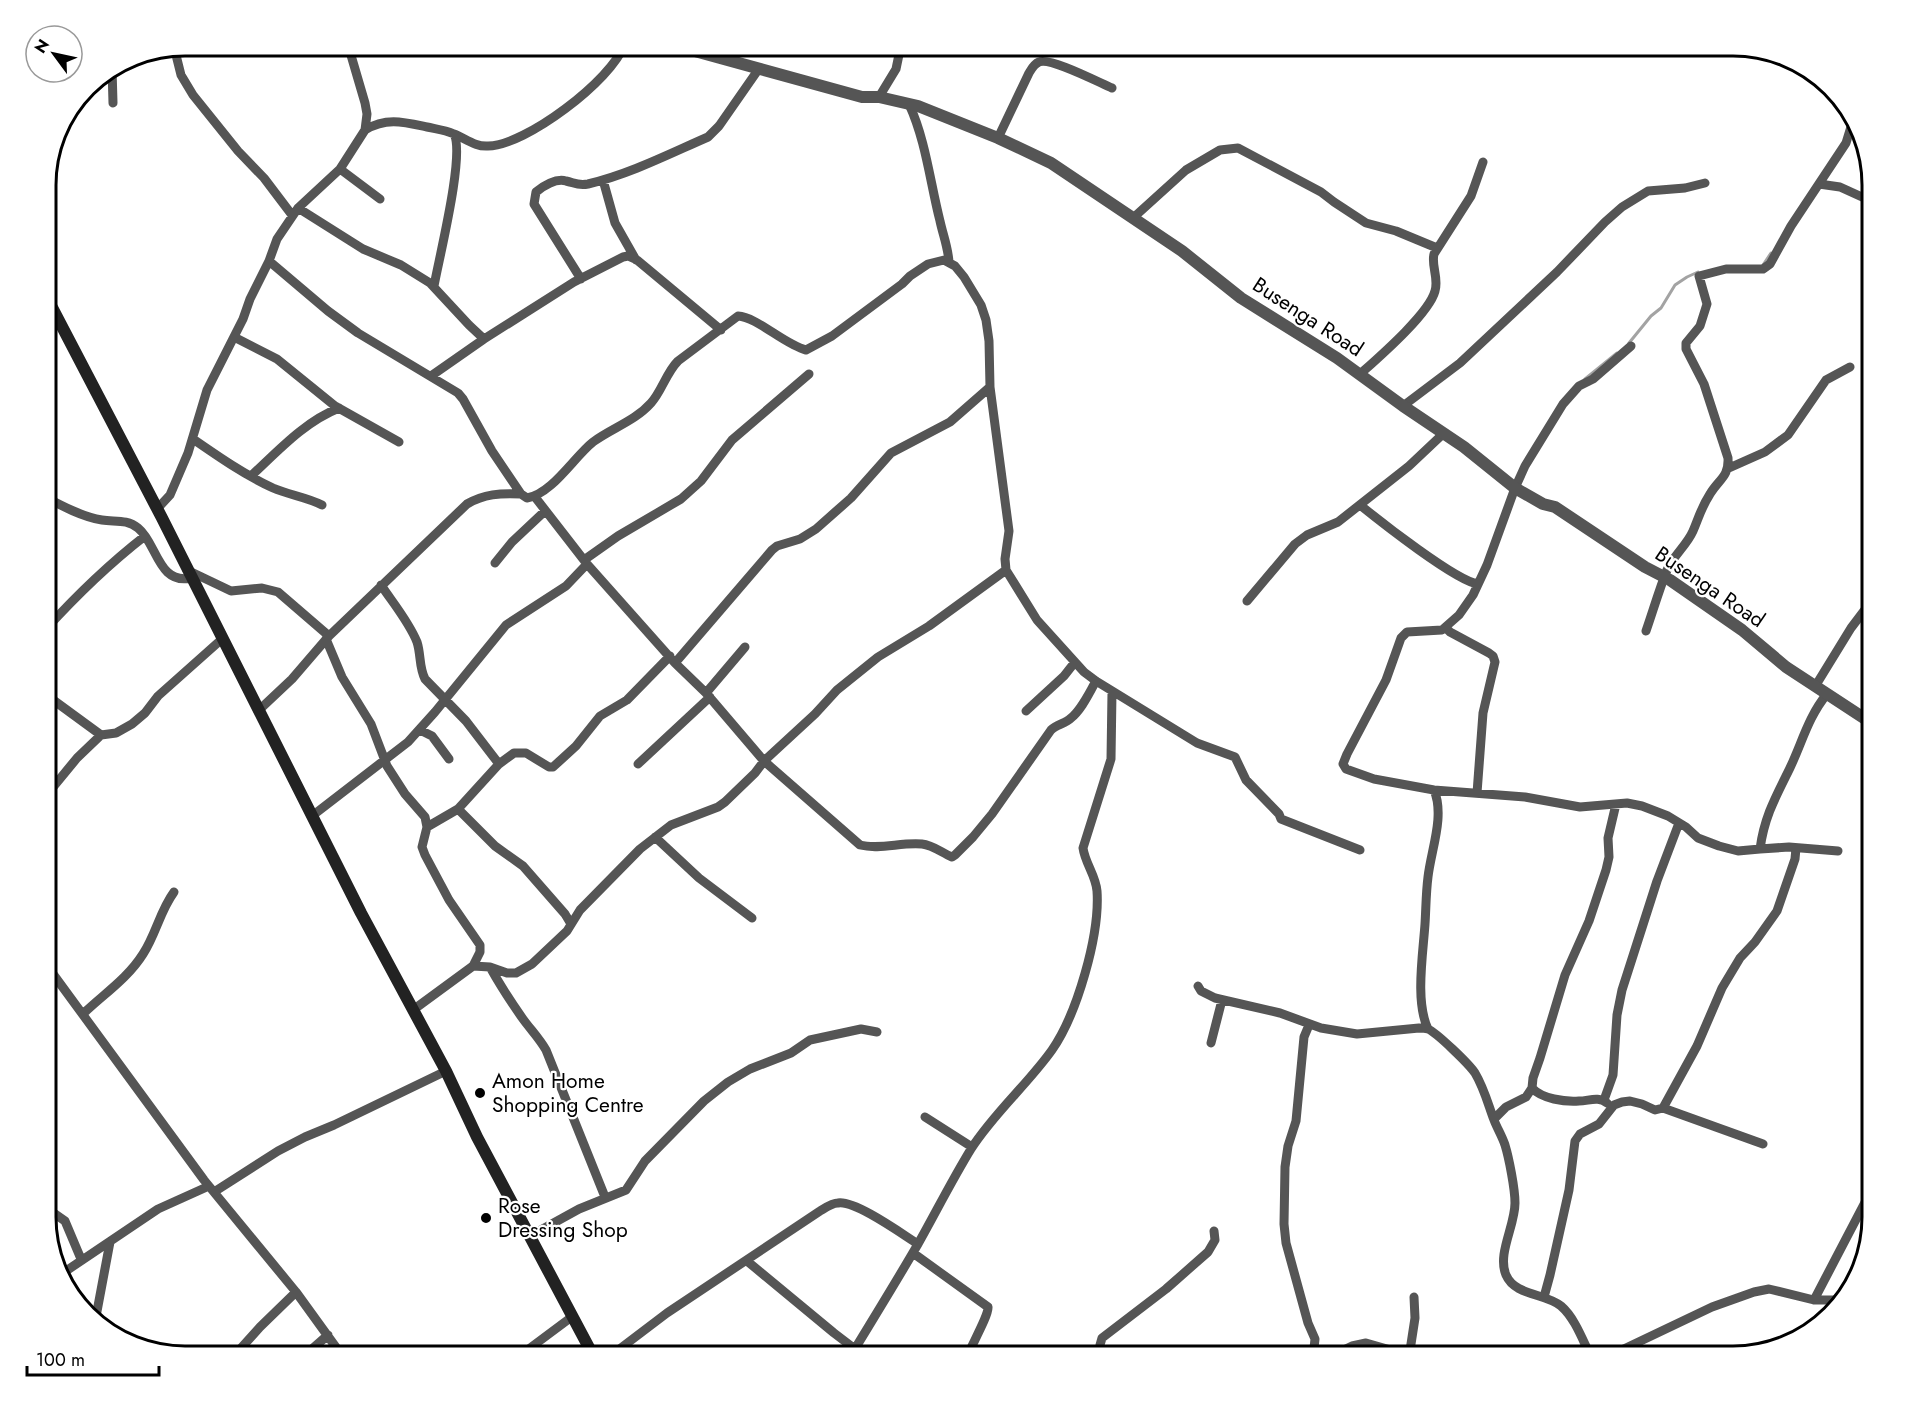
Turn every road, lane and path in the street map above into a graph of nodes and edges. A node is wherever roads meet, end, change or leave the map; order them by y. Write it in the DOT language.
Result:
graph roads {
  1 [pos="351,56"];
  2 [pos="619,56"];
  3 [pos="710,56"];
  4 [pos="899,56"];
  5 [pos="176,57"];
  6 [pos="758,70"];
  7 [pos="112,78"];
  8 [pos="1112,88"];
  9 [pos="879,97"];
  10 [pos="113,103"];
  11 [pos="909,104"];
  12 [pos="365,130"];
  13 [pos="1850,130"];
  14 [pos="454,134"];
  15 [pos="998,138"];
  16 [pos="1483,162"];
  17 [pos="340,169"];
  18 [pos="603,180"];
  19 [pos="1705,183"];
  20 [pos="1819,184"];
  21 [pos="1862,197"];
  22 [pos="380,200"];
  23 [pos="295,212"];
  24 [pos="1132,218"];
  25 [pos="1437,248"];
  26 [pos="636,260"];
  27 [pos="269,261"];
  28 [pos="949,262"];
  29 [pos="581,279"];
  30 [pos="434,286"];
  31 [pos="56,315"];
  32 [pos="721,330"];
  33 [pos="234,337"];
  34 [pos="484,339"];
  35 [pos="1631,346"];
  36 [pos="1850,367"];
  37 [pos="809,374"];
  38 [pos="1359,375"];
  39 [pos="431,376"];
  40 [pos="990,387"];
  41 [pos="1403,406"];
  42 [pos="339,408"];
  43 [pos="1443,433"];
  44 [pos="193,439"];
  45 [pos="399,442"];
  46 [pos="1729,468"];
  47 [pos="251,476"];
  48 [pos="1515,488"];
  49 [pos="521,494"];
  50 [pos="535,497"];
  51 [pos="56,502"];
  52 [pos="1360,505"];
  53 [pos="322,506"];
  54 [pos="157,509"];
  55 [pos="545,511"];
  56 [pos="145,536"];
  57 [pos="585,562"];
  58 [pos="495,563"];
  59 [pos="1006,570"];
  60 [pos="189,574"];
  61 [pos="1665,578"];
  62 [pos="1478,584"];
  63 [pos="381,585"];
  64 [pos="1247,601"];
  65 [pos="1862,614"];
  66 [pos="56,618"];
  67 [pos="1446,628"];
  68 [pos="1646,631"];
  69 [pos="328,638"];
  70 [pos="222,639"];
  71 [pos="745,646"];
  72 [pos="673,660"];
  73 [pos="1075,662"];
  74 [pos="1096,681"];
  75 [pos="1816,685"];
  76 [pos="1112,692"];
  77 [pos="1827,694"];
  78 [pos="708,695"];
  79 [pos="446,699"];
  80 [pos="56,702"];
  81 [pos="258,711"];
  82 [pos="1026,711"];
  83 [pos="1862,717"];
  84 [pos="420,730"];
  85 [pos="101,735"];
  86 [pos="449,759"];
  87 [pos="386,761"];
  88 [pos="764,761"];
  89 [pos="499,764"];
  90 [pos="638,764"];
  91 [pos="56,784"];
  92 [pos="1434,790"];
  93 [pos="1477,793"];
  94 [pos="1616,804"];
  95 [pos="458,809"];
  96 [pos="312,816"];
  97 [pos="1679,823"];
  98 [pos="427,827"];
  99 [pos="655,837"];
  100 [pos="1796,848"];
  101 [pos="1760,849"];
  102 [pos="1360,850"];
  103 [pos="1838,851"];
  104 [pos="174,892"];
  105 [pos="752,918"];
  106 [pos="571,924"];
  107 [pos="473,966"];
  108 [pos="490,967"];
  109 [pos="56,977"];
  110 [pos="1198,986"];
  111 [pos="1222,1000"];
  112 [pos="413,1010"];
  113 [pos="84,1013"];
  114 [pos="1309,1025"];
  115 [pos="1428,1029"];
  116 [pos="877,1032"];
  117 [pos="1211,1043"];
  118 [pos="446,1071"];
  119 [pos="1533,1088"];
  120 [pos="1604,1100"];
  121 [pos="1663,1108"];
  122 [pos="1608,1112"];
  123 [pos="925,1117"];
  124 [pos="1494,1119"];
  125 [pos="1763,1144"];
  126 [pos="972,1147"];
  127 [pos="211,1189"];
  128 [pos="605,1197"];
  129 [pos="1862,1208"];
  130 [pos="56,1215"];
  131 [pos="1214,1232"];
  132 [pos="530,1236"];
  133 [pos="110,1242"];
  134 [pos="918,1244"];
  135 [pos="913,1253"];
  136 [pos="81,1259"];
  137 [pos="747,1261"];
  138 [pos="67,1270"];
  139 [pos="296,1292"];
  140 [pos="1414,1297"];
  141 [pos="1544,1298"];
  142 [pos="1814,1300"];
  143 [pos="1833,1300"];
  144 [pos="97,1312"];
  145 [pos="573,1316"];
  146 [pos="328,1335"];
  147 [pos="243,1346"];
  148 [pos="316,1346"];
  149 [pos="336,1346"];
  150 [pos="533,1346"];
  151 [pos="588,1346"];
  152 [pos="624,1346"];
  153 [pos="846,1346"];
  154 [pos="857,1346"];
  155 [pos="971,1346"];
  156 [pos="1100,1346"];
  157 [pos="1314,1346"];
  158 [pos="1352,1346"];
  159 [pos="1376,1346"];
  160 [pos="1411,1346"];
  161 [pos="1585,1346"];
  162 [pos="1630,1346"];
  1 -- 12 [label="street"];
  2 -- 14 [label="street"];
  3 -- 6 [label="street, Busenga Road"];
  4 -- 9 [label="street"];
  5 -- 23 [label="street"];
  6 -- 9 [label="street, Busenga Road"];
  6 -- 18 [label="street"];
  7 -- 10 [label="street"];
  8 -- 15 [label="street"];
  9 -- 11 [label="street, Busenga Road"];
  11 -- 15 [label="street, Busenga Road"];
  11 -- 28 [label="street"];
  12 -- 14 [label="street"];
  12 -- 17 [label="street"];
  13 -- 20 [label="street"];
  14 -- 30 [label="street"];
  15 -- 24 [label="street, Busenga Road"];
  16 -- 25 [label="street"];
  17 -- 22 [label="street"];
  17 -- 23 [label="street"];
  18 -- 26 [label="street"];
  18 -- 29 [label="street"];
  19 -- 41 [label="street"];
  20 -- 21 [label="street"];
  20 -- 46 [label="street"];
  23 -- 27 [label="street"];
  23 -- 30 [label="street"];
  24 -- 25 [label="street"];
  24 -- 38 [label="street, Busenga Road"];
  25 -- 38 [label="street"];
  26 -- 29 [label="street"];
  26 -- 32 [label="street"];
  27 -- 33 [label="street"];
  27 -- 39 [label="street"];
  28 -- 32 [label="street"];
  28 -- 40 [label="street"];
  29 -- 34 [label="street"];
  30 -- 34 [label="street"];
  31 -- 54 [label="main road"];
  32 -- 50 [label="street"];
  33 -- 42 [label="street"];
  33 -- 44 [label="street"];
  34 -- 39 [label="street"];
  35 -- 48 [label="street"];
  36 -- 46 [label="street"];
  37 -- 57 [label="street"];
  38 -- 41 [label="street, Busenga Road"];
  39 -- 49 [label="street"];
  40 -- 59 [label="street"];
  40 -- 72 [label="street"];
  41 -- 43 [label="street, Busenga Road"];
  42 -- 45 [label="street"];
  42 -- 47 [label="street"];
  43 -- 48 [label="street, Busenga Road"];
  43 -- 52 [label="street"];
  44 -- 47 [label="street"];
  44 -- 54 [label="street"];
  46 -- 61 [label="street"];
  47 -- 53 [label="street"];
  48 -- 61 [label="street, Busenga Road"];
  48 -- 62 [label="street"];
  49 -- 50 [label="street"];
  49 -- 63 [label="street"];
  50 -- 55 [label="street"];
  51 -- 56 [label="street"];
  52 -- 62 [label="street"];
  52 -- 64 [label="street"];
  54 -- 60 [label="main road"];
  55 -- 57 [label="street"];
  55 -- 58 [label="street"];
  56 -- 60 [label="street"];
  56 -- 66 [label="street"];
  57 -- 72 [label="street"];
  57 -- 79 [label="street"];
  59 -- 73 [label="street"];
  59 -- 88 [label="street"];
  60 -- 69 [label="street"];
  60 -- 70 [label="main road"];
  61 -- 68 [label="street"];
  61 -- 75 [label="street, Busenga Road"];
  62 -- 67 [label="street"];
  63 -- 69 [label="street"];
  63 -- 79 [label="street"];
  65 -- 75 [label="street"];
  67 -- 92 [label="street"];
  67 -- 93 [label="street"];
  69 -- 81 [label="street"];
  69 -- 87 [label="street"];
  70 -- 81 [label="main road"];
  70 -- 85 [label="street"];
  71 -- 78 [label="street"];
  72 -- 78 [label="street"];
  72 -- 89 [label="street"];
  73 -- 74 [label="street"];
  73 -- 82 [label="street"];
  74 -- 76 [label="street"];
  74 -- 88 [label="street"];
  75 -- 77 [label="street, Busenga Road"];
  76 -- 102 [label="street"];
  76 -- 126 [label="street"];
  77 -- 83 [label="street, Busenga Road"];
  77 -- 101 [label="street"];
  78 -- 88 [label="street"];
  78 -- 90 [label="street"];
  79 -- 84 [label="street"];
  79 -- 89 [label="street"];
  80 -- 85 [label="street"];
  81 -- 96 [label="main road"];
  84 -- 86 [label="street"];
  84 -- 87 [label="street"];
  85 -- 91 [label="street"];
  87 -- 96 [label="street"];
  87 -- 98 [label="street"];
  88 -- 99 [label="street"];
  89 -- 95 [label="street"];
  92 -- 93 [label="street"];
  92 -- 115 [label="street"];
  93 -- 94 [label="street"];
  94 -- 97 [label="street"];
  94 -- 119 [label="street"];
  95 -- 98 [label="street"];
  95 -- 106 [label="street"];
  96 -- 112 [label="main road"];
  97 -- 101 [label="street"];
  97 -- 120 [label="street"];
  98 -- 107 [label="street"];
  99 -- 105 [label="street"];
  99 -- 106 [label="street"];
  100 -- 101 [label="street"];
  100 -- 103 [label="street"];
  100 -- 121 [label="street"];
  104 -- 113 [label="street"];
  106 -- 108 [label="street"];
  107 -- 108 [label="street"];
  107 -- 112 [label="street"];
  108 -- 128 [label="street"];
  109 -- 113 [label="street"];
  110 -- 111 [label="street"];
  111 -- 114 [label="street"];
  111 -- 117 [label="street"];
  112 -- 118 [label="main road"];
  113 -- 127 [label="street"];
  114 -- 115 [label="street"];
  114 -- 157 [label="street"];
  115 -- 124 [label="street"];
  116 -- 128 [label="street"];
  118 -- 127 [label="street"];
  118 -- 132 [label="main road"];
  119 -- 120 [label="street"];
  119 -- 124 [label="street"];
  120 -- 122 [label="street"];
  121 -- 122 [label="street"];
  121 -- 125 [label="street"];
  122 -- 141 [label="street"];
  123 -- 126 [label="street"];
  124 -- 141 [label="street"];
  126 -- 134 [label="street"];
  127 -- 133 [label="street"];
  127 -- 139 [label="street"];
  128 -- 132 [label="street"];
  129 -- 142 [label="street"];
  130 -- 136 [label="street"];
  131 -- 156 [label="street"];
  132 -- 145 [label="main road"];
  133 -- 136 [label="street"];
  133 -- 144 [label="street"];
  134 -- 135 [label="street"];
  134 -- 137 [label="street"];
  135 -- 154 [label="street"];
  135 -- 155 [label="street"];
  136 -- 138 [label="street"];
  137 -- 152 [label="street"];
  137 -- 153 [label="street"];
  139 -- 146 [label="street"];
  139 -- 147 [label="street"];
  140 -- 160 [label="street"];
  141 -- 161 [label="street"];
  142 -- 143 [label="street"];
  142 -- 162 [label="street"];
  145 -- 150 [label="street"];
  145 -- 151 [label="main road"];
  146 -- 148 [label="street"];
  146 -- 149 [label="street"];
  158 -- 159 [label="street"];
}
